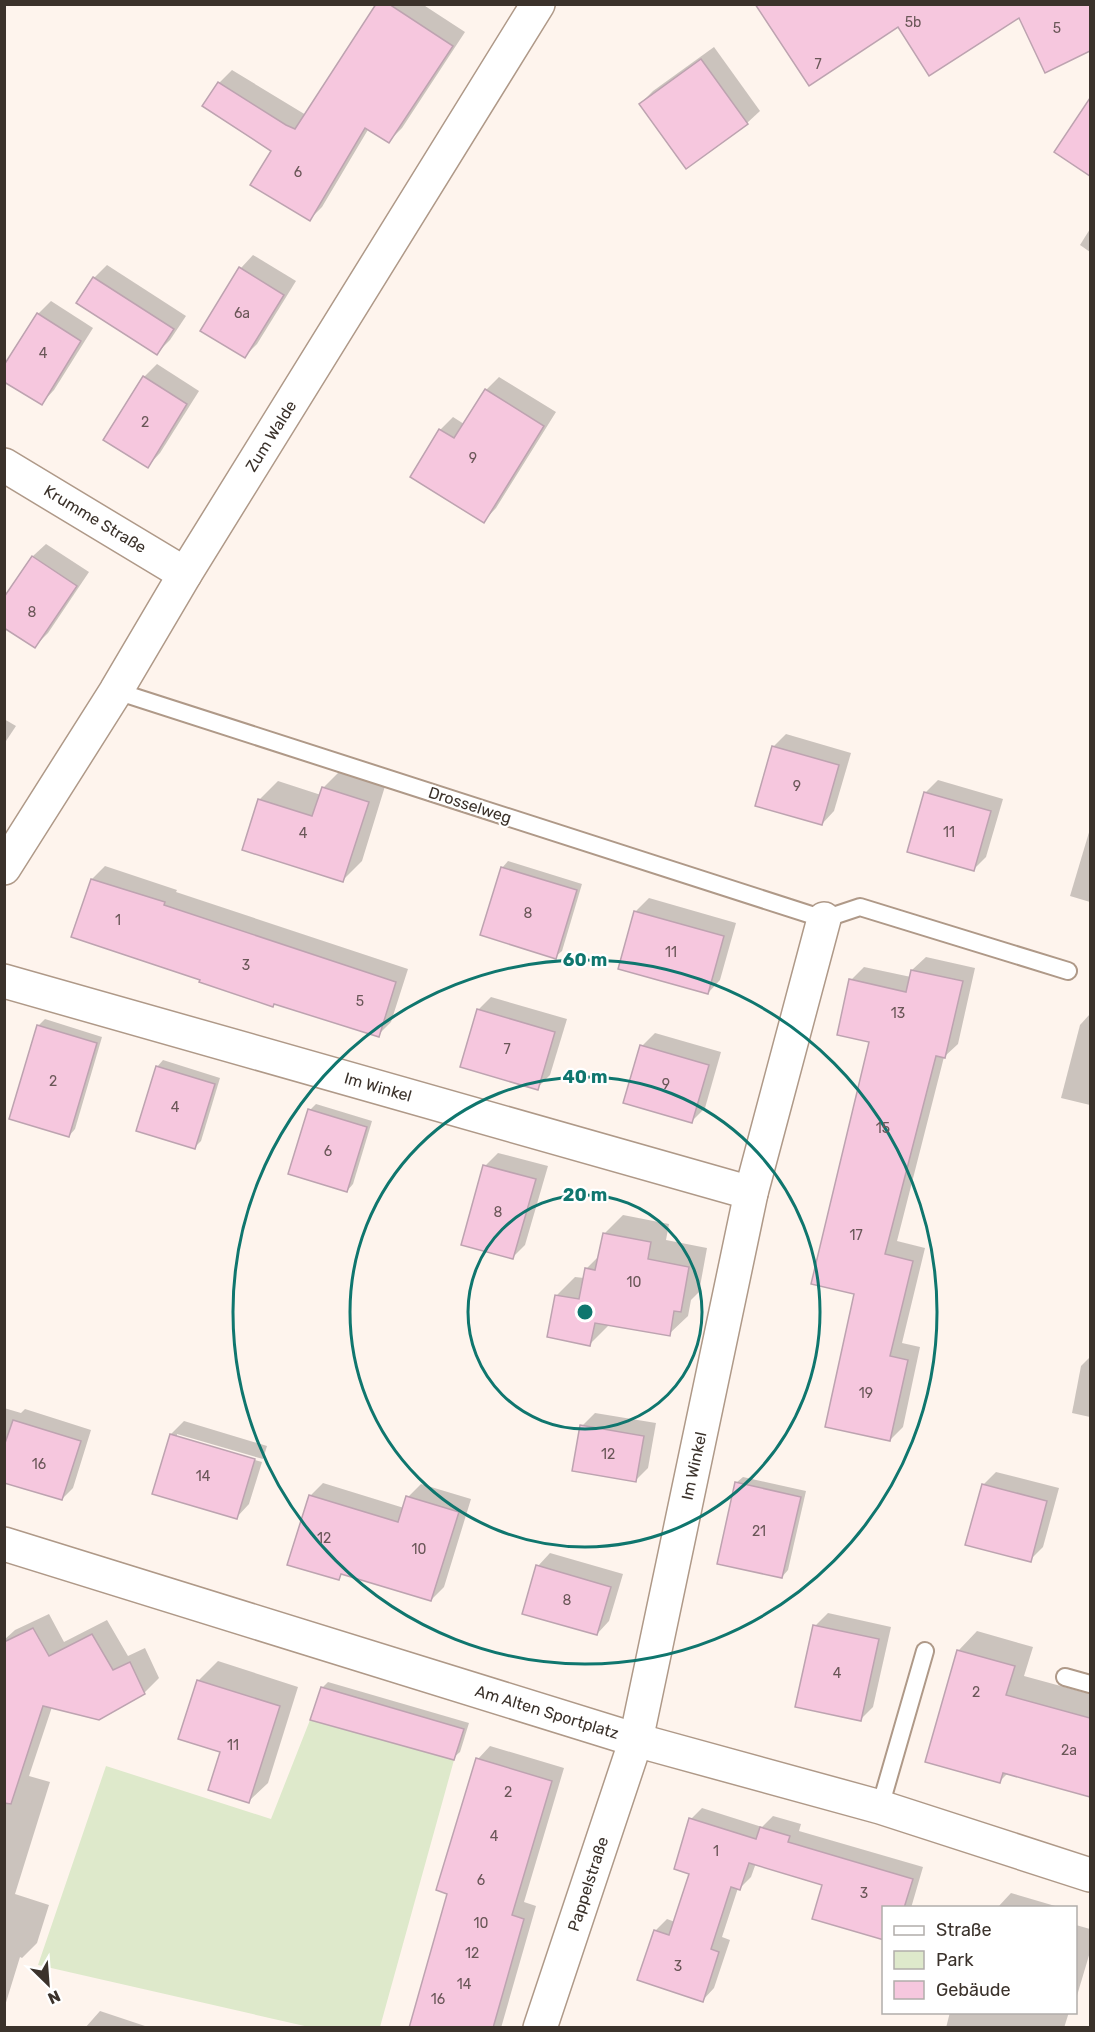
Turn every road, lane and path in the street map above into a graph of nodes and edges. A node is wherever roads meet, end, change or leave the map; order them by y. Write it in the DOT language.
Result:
graph roads {
  1 [pos="538,4"];
  2 [pos="4,465"];
  3 [pos="185,574"];
  4 [pos="116,691"];
  5 [pos="4,868"];
  6 [pos="824,919"];
  7 [pos="1068,971"];
  8 [pos="4,981"];
  9 [pos="751,1193"];
  10 [pos="4,1544"];
  11 [pos="925,1651"];
  12 [pos="1065,1677"];
  13 [pos="1090,1684"];
  14 [pos="636,1740"];
  15 [pos="880,1807"];
  16 [pos="1090,1875"];
  17 [pos="540,2028"];
  1 -- 3 [label="street, Zum Walde"];
  2 -- 3 [label="street, Krumme Straße"];
  3 -- 4 [label="street, Zum Walde"];
  4 -- 5 [label="street, Zum Walde"];
  4 -- 6 [label="lane, Drosselweg"];
  6 -- 7 [label="lane"];
  6 -- 9 [label="street, Im Winkel"];
  8 -- 9 [label="street, Im Winkel"];
  9 -- 14 [label="street, Im Winkel"];
  10 -- 14 [label="street, Am Alten Sportplatz"];
  11 -- 15 [label="lane"];
  12 -- 13 [label="lane"];
  14 -- 15 [label="street, Am Alten Sportplatz"];
  14 -- 17 [label="street, Pappelstraße"];
  15 -- 16 [label="street, Am Alten Sportplatz"];
}
